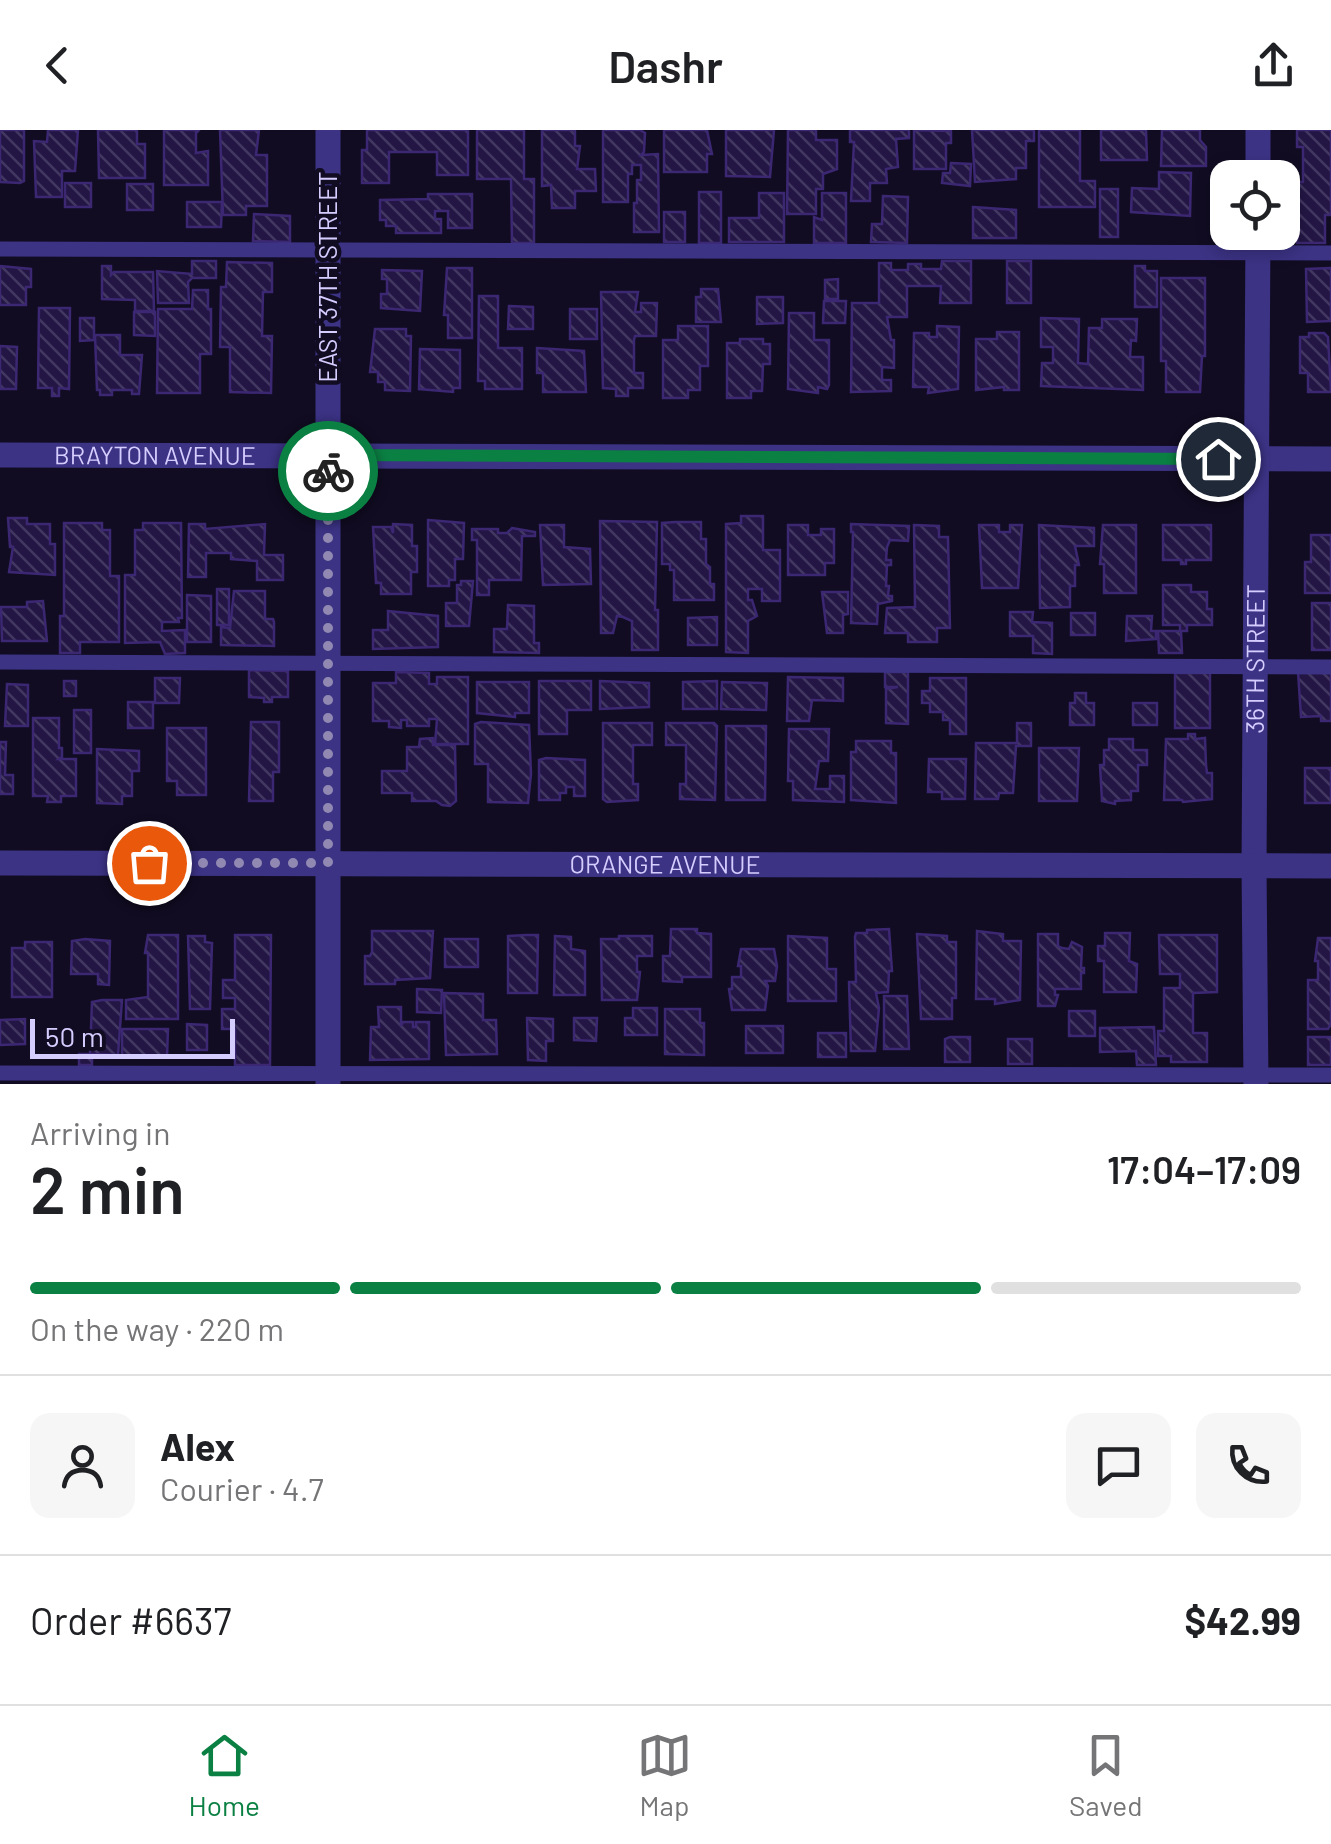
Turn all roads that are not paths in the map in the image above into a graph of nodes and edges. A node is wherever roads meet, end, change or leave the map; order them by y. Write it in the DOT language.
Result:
graph roads {
  1 [pos="328,130"];
  2 [pos="1258,130"];
  3 [pos="1258,160"];
  4 [pos="1210,243"];
  5 [pos="328,248"];
  6 [pos="0,249"];
  7 [pos="1300,249"];
  8 [pos="1258,250"];
  9 [pos="1331,253"];
  10 [pos="0,455"];
  11 [pos="328,455"];
  12 [pos="1256,459"];
  13 [pos="1331,459"];
  14 [pos="0,662"];
  15 [pos="328,662"];
  16 [pos="1254,667"];
  17 [pos="1331,667"];
  18 [pos="0,863"];
  19 [pos="328,863"];
  20 [pos="1254,866"];
  21 [pos="1331,866"];
  22 [pos="0,1073"];
  23 [pos="1331,1075"];
  24 [pos="328,1078"];
  25 [pos="1256,1080"];
  1 -- 5 [label="street, EAST 37TH STREET"];
  2 -- 3 [label="street"];
  4 -- 5 [label="lane"];
  5 -- 6 [label="lane"];
  5 -- 11 [label="street, EAST 37TH STREET"];
  7 -- 9 [label="lane"];
  8 -- 12 [label="street, 36TH STREET"];
  10 -- 11 [label="street, BRAYTON AVENUE"];
  11 -- 12 [label="street, BRAYTON AVENUE"];
  11 -- 15 [label="street, EAST 37TH STREET"];
  12 -- 13 [label="street, BRAYTON AVENUE"];
  12 -- 16 [label="street, 36TH STREET"];
  14 -- 15 [label="lane"];
  15 -- 16 [label="lane"];
  15 -- 19 [label="street, EAST 37TH STREET"];
  16 -- 17 [label="lane"];
  16 -- 20 [label="street, 36TH STREET"];
  18 -- 19 [label="street, ORANGE AVENUE"];
  19 -- 20 [label="street, ORANGE AVENUE"];
  19 -- 24 [label="street, EAST 37TH STREET"];
  20 -- 21 [label="street, ORANGE AVENUE"];
  20 -- 25 [label="street, 36TH STREET"];
  22 -- 24 [label="lane"];
  23 -- 25 [label="lane"];
  24 -- 25 [label="lane"];
}
